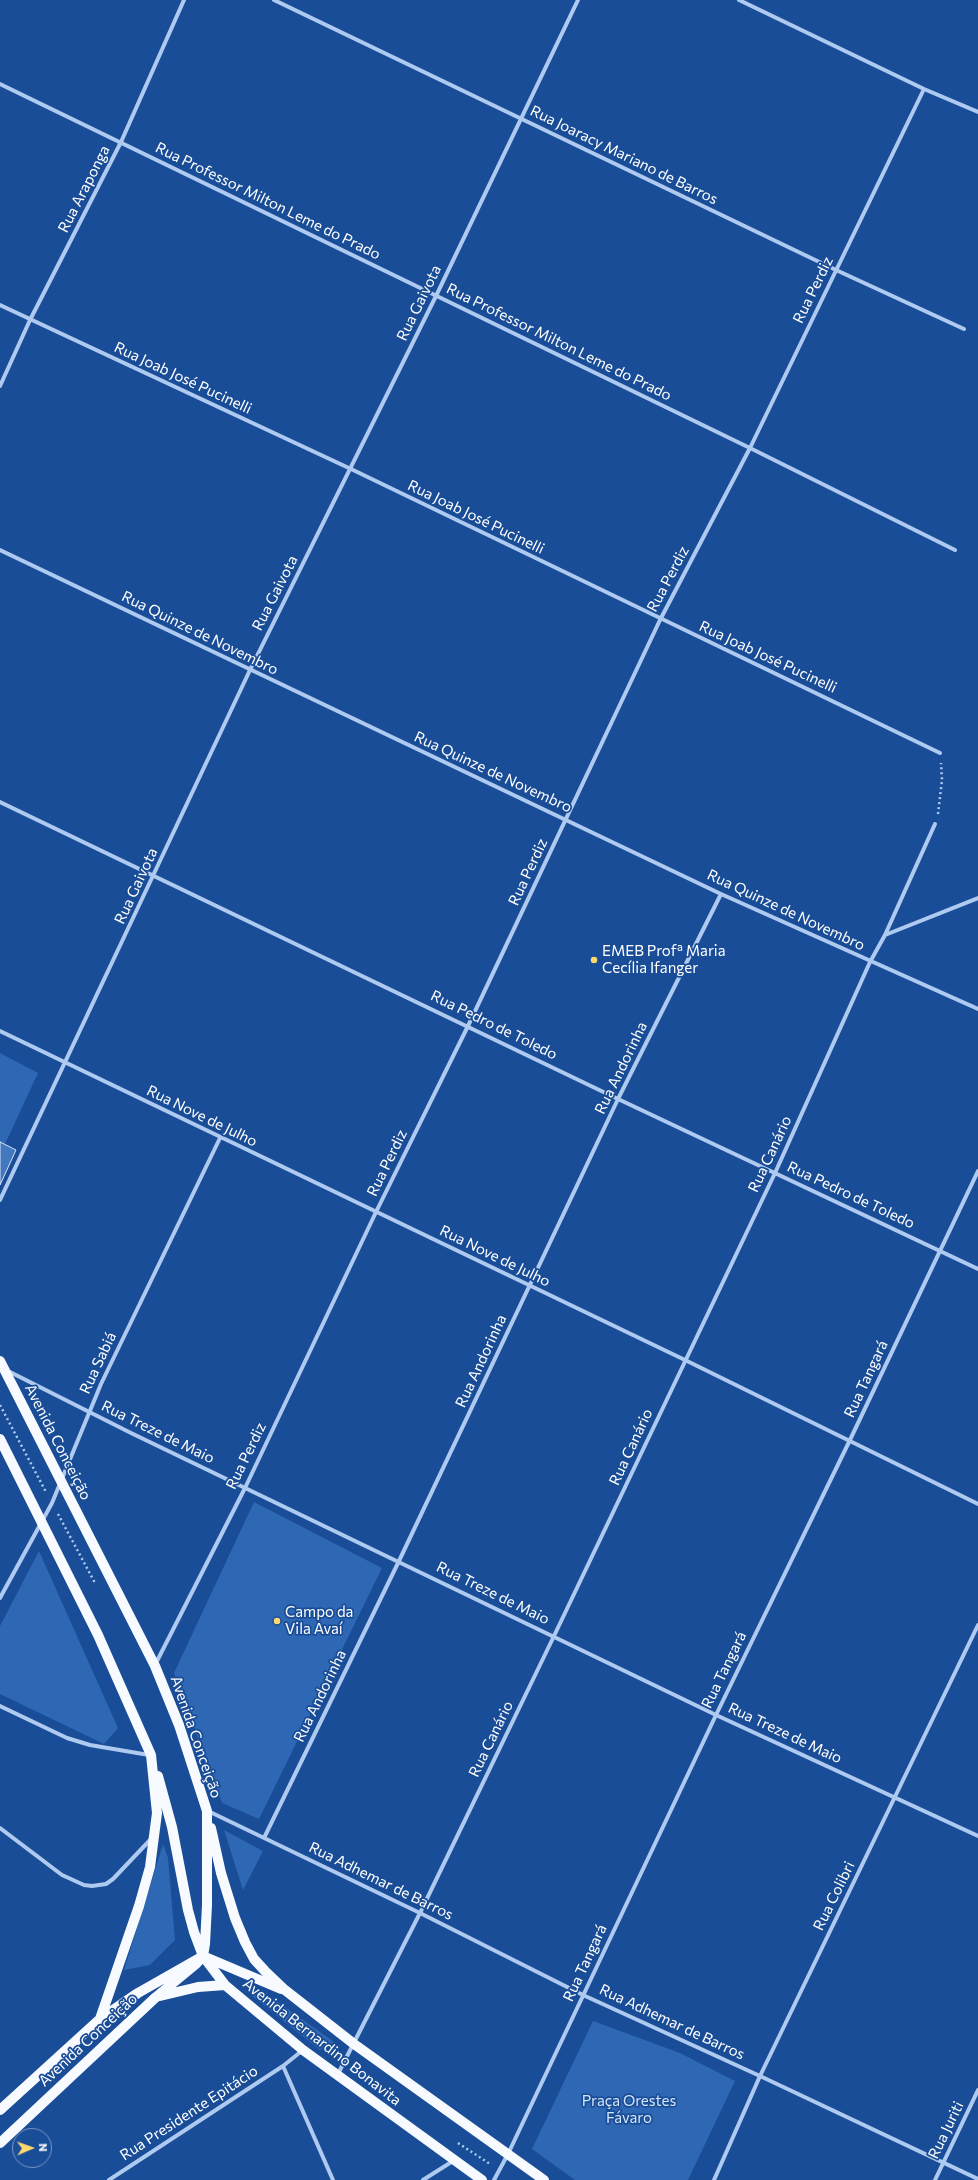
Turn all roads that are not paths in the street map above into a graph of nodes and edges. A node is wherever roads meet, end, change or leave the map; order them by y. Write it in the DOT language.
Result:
graph roads {
  1 [pos="184,0"];
  2 [pos="274,0"];
  3 [pos="578,0"];
  4 [pos="738,0"];
  5 [pos="0,84"];
  6 [pos="924,89"];
  7 [pos="978,112"];
  8 [pos="521,119"];
  9 [pos="121,142"];
  10 [pos="836,270"];
  11 [pos="436,296"];
  12 [pos="0,305"];
  13 [pos="30,320"];
  14 [pos="964,329"];
  15 [pos="0,386"];
  16 [pos="750,448"];
  17 [pos="351,470"];
  18 [pos="0,550"];
  19 [pos="955,550"];
  20 [pos="660,620"];
  21 [pos="250,670"];
  22 [pos="940,753"];
  23 [pos="0,802"];
  24 [pos="566,819"];
  25 [pos="935,824"];
  26 [pos="154,876"];
  27 [pos="721,894"];
  28 [pos="978,898"];
  29 [pos="885,935"];
  30 [pos="870,962"];
  31 [pos="978,1009"];
  32 [pos="468,1026"];
  33 [pos="0,1031"];
  34 [pos="64,1063"];
  35 [pos="618,1099"];
  36 [pos="220,1138"];
  37 [pos="978,1171"];
  38 [pos="775,1173"];
  39 [pos="0,1200"];
  40 [pos="376,1212"];
  41 [pos="940,1250"];
  42 [pos="978,1269"];
  43 [pos="530,1286"];
  44 [pos="685,1360"];
  45 [pos="1,1366"];
  46 [pos="89,1412"];
  47 [pos="0,1439"];
  48 [pos="849,1442"];
  49 [pos="62,1482"];
  50 [pos="244,1488"];
  51 [pos="978,1504"];
  52 [pos="41,1523"];
  53 [pos="400,1561"];
  54 [pos="0,1598"];
  55 [pos="978,1625"];
  56 [pos="554,1636"];
  57 [pos="155,1666"];
  58 [pos="0,1706"];
  59 [pos="716,1714"];
  60 [pos="151,1755"];
  61 [pos="895,1797"];
  62 [pos="207,1811"];
  63 [pos="0,1828"];
  64 [pos="156,1834"];
  65 [pos="978,1836"];
  66 [pos="264,1838"];
  67 [pos="420,1912"];
  68 [pos="203,1956"];
  69 [pos="225,1985"];
  70 [pos="285,1990"];
  71 [pos="583,1995"];
  72 [pos="156,1997"];
  73 [pos="100,2019"];
  74 [pos="354,2044"];
  75 [pos="303,2050"];
  76 [pos="283,2066"];
  77 [pos="337,2075"];
  78 [pos="760,2076"];
  79 [pos="978,2090"];
  80 [pos="0,2110"];
  81 [pos="0,2143"];
  82 [pos="508,2154"];
  83 [pos="454,2160"];
  84 [pos="944,2163"];
  85 [pos="978,2179"];
  86 [pos="109,2180"];
  87 [pos="333,2180"];
  88 [pos="423,2180"];
  89 [pos="482,2180"];
  90 [pos="494,2180"];
  91 [pos="544,2180"];
  92 [pos="714,2180"];
  93 [pos="935,2180"];
  1 -- 9 [label="street, Rua Araponga"];
  2 -- 8 [label="street, Rua Joaracy Mariano de Barros"];
  3 -- 8 [label="street, Rua Gaivota"];
  4 -- 6 [label="street"];
  5 -- 9 [label="street, Rua Professor Milton Leme do Prado"];
  6 -- 7 [label="street"];
  6 -- 10 [label="street, Rua Perdiz"];
  8 -- 10 [label="street, Rua Joaracy Mariano de Barros"];
  8 -- 11 [label="street, Rua Gaivota"];
  9 -- 11 [label="street, Rua Professor Milton Leme do Prado"];
  9 -- 13 [label="street, Rua Araponga"];
  10 -- 14 [label="street, Rua Joaracy Mariano de Barros"];
  10 -- 16 [label="street, Rua Perdiz"];
  11 -- 16 [label="street, Rua Professor Milton Leme do Prado"];
  11 -- 17 [label="street, Rua Gaivota"];
  12 -- 13 [label="street, Rua Joab José Pucinelli"];
  13 -- 15 [label="street, Rua Araponga"];
  13 -- 17 [label="street, Rua Joab José Pucinelli"];
  16 -- 19 [label="street, Rua Professor Milton Leme do Prado"];
  16 -- 20 [label="street, Rua Perdiz"];
  17 -- 20 [label="street, Rua Joab José Pucinelli"];
  17 -- 21 [label="street, Rua Gaivota"];
  18 -- 21 [label="street, Rua Quinze de Novembro"];
  20 -- 22 [label="street, Rua Joab José Pucinelli"];
  20 -- 24 [label="street, Rua Perdiz"];
  21 -- 24 [label="street, Rua Quinze de Novembro"];
  21 -- 26 [label="street, Rua Gaivota"];
  23 -- 26 [label="street, Rua Pedro de Toledo"];
  24 -- 27 [label="street, Rua Quinze de Novembro"];
  24 -- 32 [label="street, Rua Perdiz"];
  25 -- 29 [label="street, Rua Canário"];
  26 -- 32 [label="street, Rua Pedro de Toledo"];
  26 -- 34 [label="street, Rua Gaivota"];
  27 -- 30 [label="street, Rua Quinze de Novembro"];
  27 -- 35 [label="street, Rua Andorinha"];
  28 -- 29 [label="street"];
  29 -- 30 [label="street, Rua Canário"];
  30 -- 31 [label="street, Rua Quinze de Novembro"];
  30 -- 38 [label="street, Rua Canário"];
  32 -- 35 [label="street, Rua Pedro de Toledo"];
  32 -- 40 [label="street, Rua Perdiz"];
  33 -- 34 [label="street, Rua Nove de Julho"];
  34 -- 36 [label="street, Rua Nove de Julho"];
  34 -- 39 [label="street, Rua Gaivota"];
  35 -- 38 [label="street, Rua Pedro de Toledo"];
  35 -- 43 [label="street, Rua Andorinha"];
  36 -- 40 [label="street, Rua Nove de Julho"];
  36 -- 46 [label="street, Rua Sabiá"];
  37 -- 41 [label="street, Rua Tangará"];
  38 -- 41 [label="street, Rua Pedro de Toledo"];
  38 -- 44 [label="street, Rua Canário"];
  40 -- 43 [label="street, Rua Nove de Julho"];
  40 -- 50 [label="street, Rua Perdiz"];
  41 -- 42 [label="street, Rua Pedro de Toledo"];
  41 -- 48 [label="street, Rua Tangará"];
  43 -- 44 [label="street, Rua Nove de Julho"];
  43 -- 53 [label="street, Rua Andorinha"];
  44 -- 48 [label="street, Rua Nove de Julho"];
  44 -- 56 [label="street, Rua Canário"];
  45 -- 46 [label="street, Rua Treze de Maio"];
  45 -- 49 [label="main road, Avenida Conceição"];
  46 -- 49 [label="street, Rua Sabiá"];
  46 -- 50 [label="street, Rua Treze de Maio"];
  47 -- 52 [label="main road, Avenida Conceição"];
  48 -- 51 [label="street, Rua Nove de Julho"];
  48 -- 59 [label="street, Rua Tangará"];
  49 -- 52 [label="street, Rua Sabiá"];
  49 -- 57 [label="main road, Avenida Conceição"];
  50 -- 53 [label="street, Rua Treze de Maio"];
  50 -- 57 [label="street, Rua Perdiz"];
  52 -- 54 [label="street, Rua Sabiá"];
  52 -- 60 [label="main road, Avenida Conceição"];
  53 -- 56 [label="street, Rua Treze de Maio"];
  53 -- 66 [label="street, Rua Andorinha"];
  55 -- 61 [label="street, Rua Colibri"];
  56 -- 59 [label="street, Rua Treze de Maio"];
  56 -- 67 [label="street, Rua Canário"];
  57 -- 62 [label="main road, Avenida Conceição"];
  58 -- 60 [label="street"];
  59 -- 61 [label="street, Rua Treze de Maio"];
  59 -- 71 [label="street, Rua Tangará"];
  60 -- 64 [label="main road, Avenida Conceição"];
  60 -- 68 [label="main road, Avenida Bernardino Bonavita"];
  61 -- 65 [label="street, Rua Treze de Maio"];
  61 -- 78 [label="street, Rua Colibri"];
  62 -- 66 [label="street, Rua Adhemar de Barros"];
  62 -- 68 [label="main road, Avenida Conceição"];
  62 -- 70 [label="main road, Avenida Bernardino Bonavita"];
  63 -- 64 [label="street"];
  64 -- 73 [label="main road, Avenida Conceição"];
  66 -- 67 [label="street, Rua Adhemar de Barros"];
  67 -- 71 [label="street, Rua Adhemar de Barros"];
  67 -- 74 [label="street, Rua Canário"];
  68 -- 69 [label="main road, Avenida Bernardino Bonavita"];
  68 -- 70 [label="main road"];
  68 -- 72 [label="main road, Avenida Conceição"];
  68 -- 73 [label="main road"];
  69 -- 72 [label="main road"];
  69 -- 75 [label="main road, Avenida Bernardino Bonavita"];
  70 -- 74 [label="main road, Avenida Bernardino Bonavita"];
  71 -- 78 [label="street, Rua Adhemar de Barros"];
  71 -- 82 [label="street, Rua Tangará"];
  72 -- 81 [label="main road, Avenida Conceição"];
  73 -- 80 [label="main road, Avenida Conceição"];
  74 -- 77 [label="street, Rua Canário"];
  74 -- 82 [label="main road, Avenida Bernardino Bonavita"];
  75 -- 76 [label="street, Rua Presidente Epitácio"];
  75 -- 77 [label="main road, Avenida Bernardino Bonavita"];
  76 -- 86 [label="street, Rua Presidente Epitácio"];
  76 -- 87 [label="street"];
  77 -- 83 [label="main road, Avenida Bernardino Bonavita"];
  78 -- 84 [label="street, Rua Adhemar de Barros"];
  78 -- 92 [label="street, Rua Colibri"];
  79 -- 84 [label="street, Rua Juriti"];
  82 -- 90 [label="street, Rua Tangará"];
  82 -- 91 [label="main road, Avenida Bernardino Bonavita"];
  83 -- 88 [label="street"];
  83 -- 89 [label="main road, Avenida Bernardino Bonavita"];
  84 -- 85 [label="street, Rua Adhemar de Barros"];
  84 -- 93 [label="street, Rua Juriti"];
}
